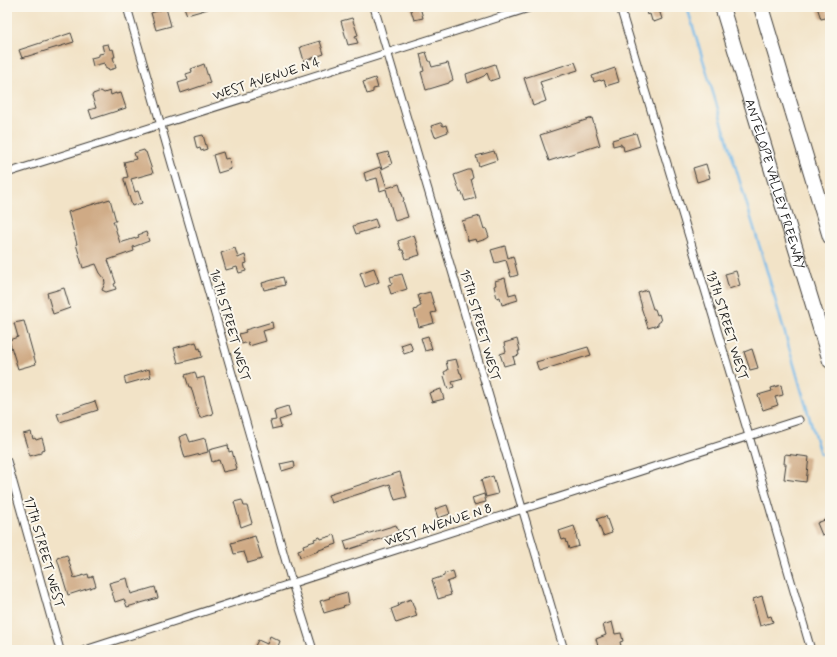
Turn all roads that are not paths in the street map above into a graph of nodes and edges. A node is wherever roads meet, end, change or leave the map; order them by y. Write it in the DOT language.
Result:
graph roads {
  1 [pos="127,7"];
  2 [pos="374,7"];
  3 [pos="532,7"];
  4 [pos="620,7"];
  5 [pos="722,7"];
  6 [pos="761,7"];
  7 [pos="388,52"];
  8 [pos="161,124"];
  9 [pos="7,173"];
  10 [pos="830,237"];
  11 [pos="830,361"];
  12 [pos="799,420"];
  13 [pos="749,436"];
  14 [pos="7,461"];
  15 [pos="522,510"];
  16 [pos="292,583"];
  17 [pos="60,650"];
  18 [pos="85,650"];
  19 [pos="313,650"];
  20 [pos="564,650"];
  21 [pos="811,650"];
  1 -- 8 [label="street, 16TH STREET WEST"];
  2 -- 7 [label="street, 15TH STREET WEST"];
  3 -- 7 [label="street, WEST AVENUE N 4"];
  4 -- 13 [label="street, 13TH STREET WEST"];
  5 -- 11 [label="highway, ANTELOPE VALLEY FREEWAY"];
  6 -- 10 [label="highway"];
  7 -- 8 [label="street, WEST AVENUE N 4"];
  7 -- 15 [label="street, 15TH STREET WEST"];
  8 -- 9 [label="street, WEST AVENUE N 4"];
  8 -- 16 [label="street, 16TH STREET WEST"];
  12 -- 13 [label="street, WEST AVENUE N 8"];
  13 -- 15 [label="street, WEST AVENUE N 8"];
  13 -- 21 [label="street, 13TH STREET WEST"];
  14 -- 17 [label="street, 17TH STREET WEST"];
  15 -- 16 [label="street, WEST AVENUE N 8"];
  15 -- 20 [label="street, 15TH STREET WEST"];
  16 -- 18 [label="street, WEST AVENUE N 8"];
  16 -- 19 [label="street, 16TH STREET WEST"];
}
